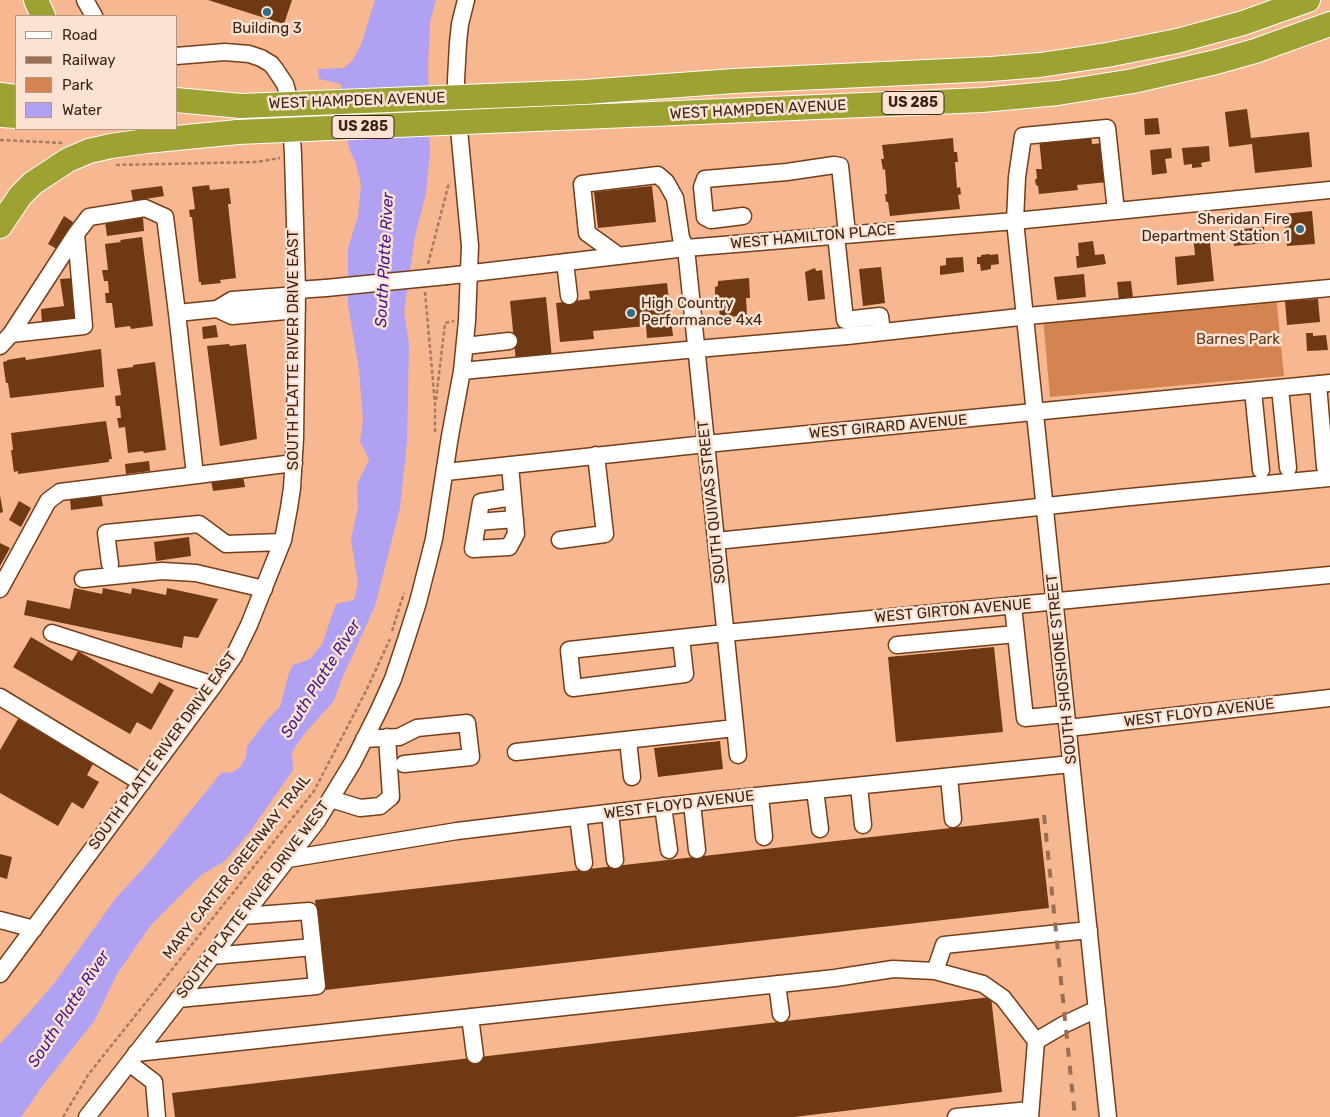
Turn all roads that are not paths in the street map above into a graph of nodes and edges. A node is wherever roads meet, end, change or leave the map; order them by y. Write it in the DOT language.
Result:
graph roads {
  1 [pos="36,0"];
  2 [pos="85,0"];
  3 [pos="466,0"];
  4 [pos="1308,0"];
  5 [pos="43,15"];
  6 [pos="93,15"];
  7 [pos="1330,24"];
  8 [pos="178,56"];
  9 [pos="0,96"];
  10 [pos="15,97"];
  11 [pos="178,100"];
  12 [pos="241,106"];
  13 [pos="178,107"];
  14 [pos="0,115"];
  15 [pos="15,116"];
  16 [pos="178,129"];
  17 [pos="238,132"];
  18 [pos="1330,190"];
  19 [pos="1116,210"];
  20 [pos="743,216"];
  21 [pos="706,217"];
  22 [pos="1015,220"];
  23 [pos="0,226"];
  24 [pos="76,234"];
  25 [pos="842,235"];
  26 [pos="708,246"];
  27 [pos="686,248"];
  28 [pos="619,256"];
  29 [pos="565,262"];
  30 [pos="468,274"];
  31 [pos="1330,288"];
  32 [pos="569,296"];
  33 [pos="297,299"];
  34 [pos="177,313"];
  35 [pos="1025,317"];
  36 [pos="882,332"];
  37 [pos="11,334"];
  38 [pos="509,341"];
  39 [pos="0,346"];
  40 [pos="465,346"];
  41 [pos="696,346"];
  42 [pos="606,347"];
  43 [pos="462,372"];
  44 [pos="1324,384"];
  45 [pos="1280,388"];
  46 [pos="1253,391"];
  47 [pos="1035,413"];
  48 [pos="706,444"];
  49 [pos="596,456"];
  50 [pos="294,463"];
  51 [pos="510,465"];
  52 [pos="1288,468"];
  53 [pos="1261,470"];
  54 [pos="446,472"];
  55 [pos="1328,473"];
  56 [pos="195,475"];
  57 [pos="513,497"];
  58 [pos="1045,507"];
  59 [pos="515,519"];
  60 [pos="478,522"];
  61 [pos="560,540"];
  62 [pos="716,541"];
  63 [pos="282,542"];
  64 [pos="110,564"];
  65 [pos="1330,575"];
  66 [pos="83,579"];
  67 [pos="0,589"];
  68 [pos="264,589"];
  69 [pos="1055,602"];
  70 [pos="1014,606"];
  71 [pos="52,633"];
  72 [pos="725,633"];
  73 [pos="1016,634"];
  74 [pos="681,638"];
  75 [pos="897,645"];
  76 [pos="214,686"];
  77 [pos="0,697"];
  78 [pos="1330,698"];
  79 [pos="1067,721"];
  80 [pos="735,728"];
  81 [pos="387,738"];
  82 [pos="364,739"];
  83 [pos="628,740"];
  84 [pos="516,752"];
  85 [pos="738,756"];
  86 [pos="404,764"];
  87 [pos="1072,764"];
  88 [pos="632,777"];
  89 [pos="949,777"];
  90 [pos="142,783"];
  91 [pos="859,786"];
  92 [pos="815,790"];
  93 [pos="760,796"];
  94 [pos="331,799"];
  95 [pos="692,803"];
  96 [pos="663,806"];
  97 [pos="610,813"];
  98 [pos="578,817"];
  99 [pos="953,819"];
  100 [pos="863,825"];
  101 [pos="820,829"];
  102 [pos="764,836"];
  103 [pos="669,850"];
  104 [pos="697,850"];
  105 [pos="288,859"];
  106 [pos="615,860"];
  107 [pos="584,864"];
  108 [pos="243,916"];
  109 [pos="0,920"];
  110 [pos="34,929"];
  111 [pos="1089,930"];
  112 [pos="313,947"];
  113 [pos="212,956"];
  114 [pos="936,971"];
  115 [pos="0,974"];
  116 [pos="778,984"];
  117 [pos="178,999"];
  118 [pos="1097,1009"];
  119 [pos="781,1014"];
  120 [pos="470,1017"];
  121 [pos="1036,1041"];
  122 [pos="475,1055"];
  123 [pos="132,1058"];
  124 [pos="1030,1114"];
  125 [pos="985,1116"];
  126 [pos="87,1117"];
  127 [pos="157,1117"];
  128 [pos="956,1117"];
  129 [pos="1108,1117"];
  1 -- 5 [label="highway"];
  2 -- 6 [label="street"];
  3 -- 30 [label="street, SOUTH PLATTE RIVER DRIVE WEST"];
  4 -- 12 [label="highway, WEST HAMPDEN AVENUE / US 285, bridge"];
  7 -- 17 [label="highway, WEST HAMPDEN AVENUE / US 285, bridge"];
  8 -- 33 [label="street, SOUTH PLATTE RIVER DRIVE EAST"];
  9 -- 10 [label="highway"];
  11 -- 12 [label="highway"];
  12 -- 13 [label="highway, WEST HAMPDEN AVENUE / US 285"];
  14 -- 15 [label="highway"];
  16 -- 17 [label="highway, WEST HAMPDEN AVENUE / US 285"];
  17 -- 23 [label="highway"];
  18 -- 19 [label="street, WEST HAMILTON PLACE"];
  19 -- 22 [label="street, WEST HAMILTON PLACE"];
  19 -- 22 [label="street, SOUTH SHOSHONE STREET"];
  20 -- 21 [label="street"];
  21 -- 25 [label="street"];
  21 -- 26 [label="street"];
  22 -- 25 [label="street, WEST HAMILTON PLACE"];
  22 -- 35 [label="street, SOUTH SHOSHONE STREET"];
  24 -- 34 [label="street"];
  24 -- 37 [label="street"];
  24 -- 37 [label="street"];
  25 -- 26 [label="street, WEST HAMILTON PLACE"];
  25 -- 36 [label="street"];
  26 -- 27 [label="street, WEST HAMILTON PLACE"];
  27 -- 28 [label="street, WEST HAMILTON PLACE"];
  27 -- 28 [label="street, SOUTH QUIVAS STREET"];
  27 -- 41 [label="street, SOUTH QUIVAS STREET"];
  28 -- 29 [label="street, WEST HAMILTON PLACE"];
  29 -- 30 [label="street, WEST HAMILTON PLACE"];
  29 -- 32 [label="street"];
  30 -- 33 [label="street, WEST HAMILTON PLACE, bridge"];
  30 -- 40 [label="street, SOUTH PLATTE RIVER DRIVE WEST"];
  31 -- 35 [label="street"];
  33 -- 34 [label="street, WEST HAMILTON PLACE"];
  33 -- 50 [label="street, SOUTH PLATTE RIVER DRIVE EAST"];
  34 -- 56 [label="street"];
  35 -- 36 [label="street"];
  35 -- 47 [label="street, SOUTH SHOSHONE STREET"];
  36 -- 41 [label="street"];
  37 -- 39 [label="street"];
  38 -- 40 [label="street"];
  40 -- 43 [label="street, SOUTH PLATTE RIVER DRIVE WEST"];
  41 -- 42 [label="street"];
  41 -- 43 [label="street"];
  41 -- 48 [label="street, SOUTH QUIVAS STREET"];
  43 -- 54 [label="street, SOUTH PLATTE RIVER DRIVE WEST"];
  44 -- 45 [label="street, WEST GIRARD AVENUE"];
  44 -- 55 [label="street"];
  45 -- 46 [label="street, WEST GIRARD AVENUE"];
  45 -- 52 [label="street"];
  46 -- 47 [label="street, WEST GIRARD AVENUE"];
  46 -- 53 [label="street"];
  47 -- 48 [label="street, WEST GIRARD AVENUE"];
  47 -- 58 [label="street, SOUTH SHOSHONE STREET"];
  48 -- 49 [label="street, WEST GIRARD AVENUE"];
  48 -- 62 [label="street, SOUTH QUIVAS STREET"];
  49 -- 51 [label="street, WEST GIRARD AVENUE"];
  49 -- 61 [label="street"];
  50 -- 56 [label="street"];
  50 -- 63 [label="street, SOUTH PLATTE RIVER DRIVE EAST"];
  51 -- 54 [label="street, WEST GIRARD AVENUE"];
  51 -- 57 [label="street"];
  54 -- 82 [label="street, SOUTH PLATTE RIVER DRIVE WEST"];
  55 -- 58 [label="street"];
  56 -- 67 [label="street"];
  57 -- 59 [label="street"];
  57 -- 60 [label="street"];
  58 -- 62 [label="street"];
  58 -- 69 [label="street, SOUTH SHOSHONE STREET"];
  59 -- 60 [label="street"];
  59 -- 60 [label="street"];
  62 -- 72 [label="street, SOUTH QUIVAS STREET"];
  63 -- 64 [label="street"];
  63 -- 68 [label="street, SOUTH PLATTE RIVER DRIVE EAST"];
  65 -- 69 [label="street, WEST GIRTON AVENUE"];
  66 -- 68 [label="street"];
  68 -- 76 [label="street, SOUTH PLATTE RIVER DRIVE EAST"];
  69 -- 70 [label="street, WEST GIRTON AVENUE"];
  69 -- 79 [label="street, SOUTH SHOSHONE STREET"];
  70 -- 72 [label="street, WEST GIRTON AVENUE"];
  70 -- 73 [label="street"];
  71 -- 76 [label="street"];
  72 -- 74 [label="street, WEST GIRTON AVENUE"];
  72 -- 80 [label="street, SOUTH QUIVAS STREET"];
  73 -- 75 [label="street"];
  73 -- 79 [label="street, WEST FLOYD AVENUE"];
  74 -- 74 [label="street, WEST GIRTON AVENUE"];
  76 -- 90 [label="street, SOUTH PLATTE RIVER DRIVE EAST"];
  77 -- 90 [label="street"];
  78 -- 79 [label="street, WEST FLOYD AVENUE"];
  79 -- 87 [label="street, SOUTH SHOSHONE STREET"];
  80 -- 83 [label="street"];
  80 -- 85 [label="street, SOUTH QUIVAS STREET"];
  81 -- 82 [label="street"];
  81 -- 86 [label="street"];
  81 -- 94 [label="street"];
  82 -- 94 [label="street, SOUTH PLATTE RIVER DRIVE WEST"];
  83 -- 84 [label="street"];
  83 -- 88 [label="street"];
  87 -- 89 [label="street, WEST FLOYD AVENUE"];
  87 -- 111 [label="street, SOUTH SHOSHONE STREET"];
  89 -- 91 [label="street, WEST FLOYD AVENUE"];
  89 -- 99 [label="street"];
  90 -- 110 [label="street, SOUTH PLATTE RIVER DRIVE EAST"];
  91 -- 92 [label="street, WEST FLOYD AVENUE"];
  91 -- 100 [label="street"];
  92 -- 93 [label="street, WEST FLOYD AVENUE"];
  92 -- 101 [label="street"];
  93 -- 95 [label="street, WEST FLOYD AVENUE"];
  93 -- 102 [label="street"];
  94 -- 105 [label="street, SOUTH PLATTE RIVER DRIVE WEST"];
  95 -- 96 [label="street, WEST FLOYD AVENUE"];
  95 -- 104 [label="street"];
  96 -- 97 [label="street, WEST FLOYD AVENUE"];
  96 -- 103 [label="street"];
  97 -- 98 [label="street, WEST FLOYD AVENUE"];
  97 -- 106 [label="street"];
  98 -- 105 [label="street, WEST FLOYD AVENUE"];
  98 -- 107 [label="street"];
  105 -- 108 [label="street, SOUTH PLATTE RIVER DRIVE WEST"];
  108 -- 112 [label="street"];
  108 -- 113 [label="street, SOUTH PLATTE RIVER DRIVE WEST"];
  109 -- 110 [label="street"];
  110 -- 115 [label="street, SOUTH PLATTE RIVER DRIVE EAST"];
  111 -- 114 [label="street"];
  111 -- 118 [label="street, SOUTH SHOSHONE STREET"];
  112 -- 113 [label="street"];
  112 -- 117 [label="street"];
  113 -- 117 [label="street, SOUTH PLATTE RIVER DRIVE WEST"];
  114 -- 116 [label="street"];
  114 -- 121 [label="street"];
  116 -- 119 [label="street"];
  116 -- 120 [label="street"];
  117 -- 123 [label="street, SOUTH PLATTE RIVER DRIVE WEST"];
  118 -- 121 [label="street"];
  118 -- 129 [label="street, SOUTH SHOSHONE STREET"];
  120 -- 122 [label="street"];
  120 -- 123 [label="street"];
  121 -- 124 [label="street"];
  123 -- 126 [label="street, SOUTH PLATTE RIVER DRIVE WEST"];
  123 -- 127 [label="street"];
  124 -- 125 [label="street"];
  125 -- 128 [label="street"];
}
